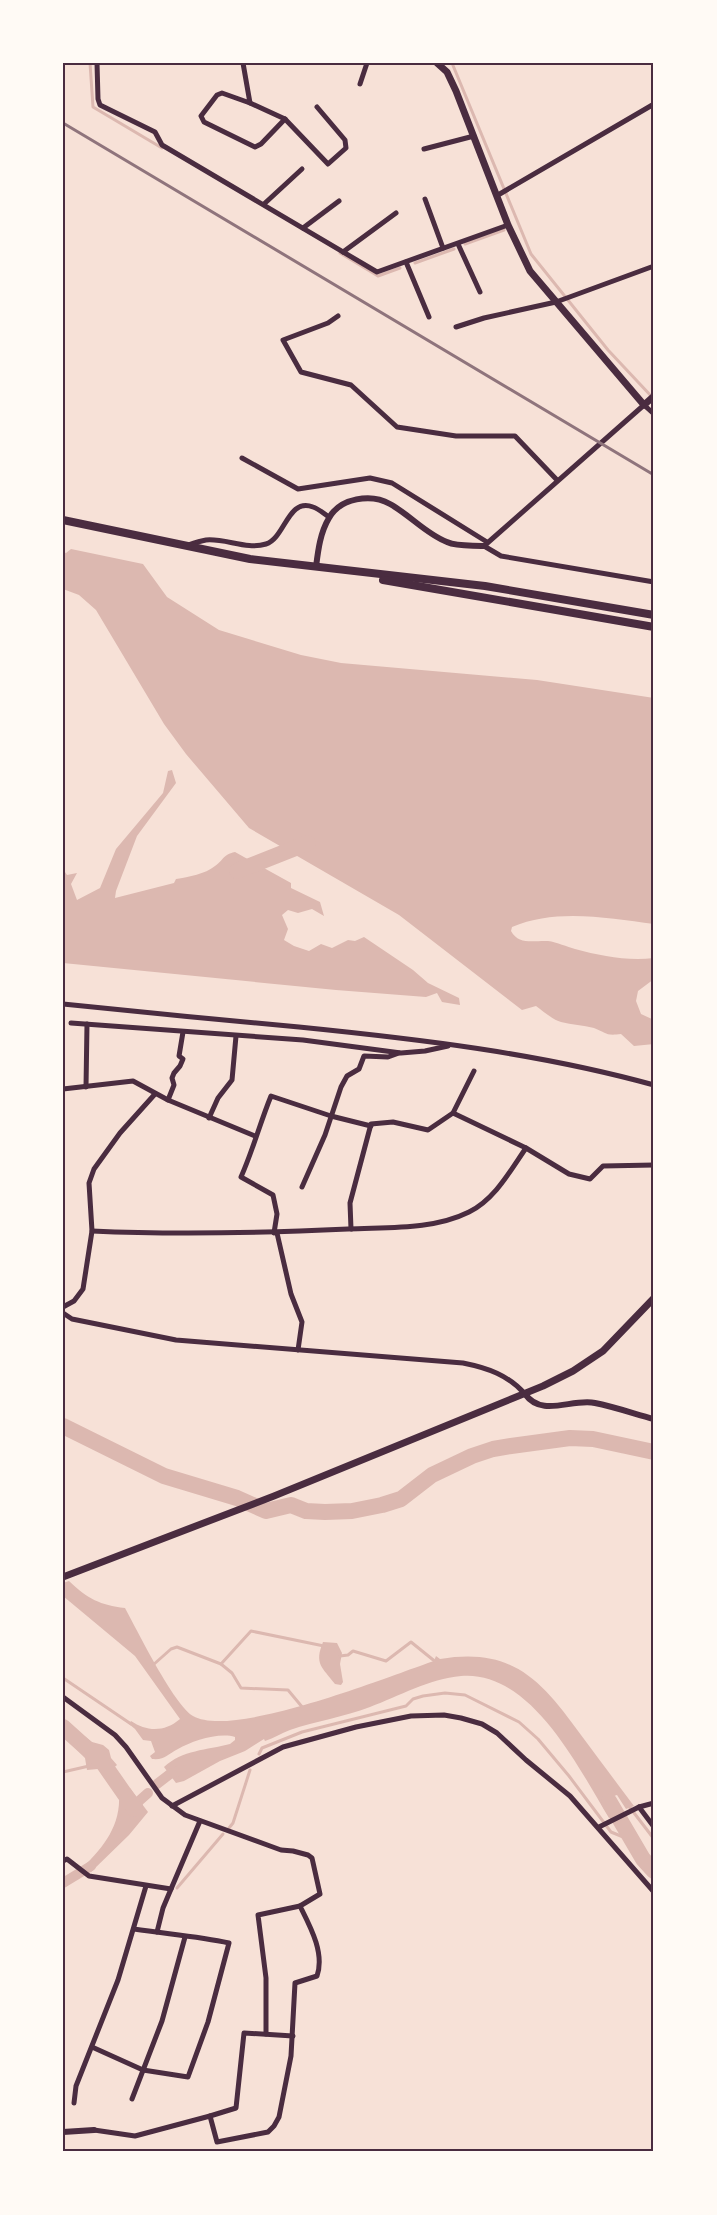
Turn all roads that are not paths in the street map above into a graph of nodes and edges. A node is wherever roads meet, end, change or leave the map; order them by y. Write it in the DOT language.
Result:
graph roads {
  1 [pos="97,63"];
  2 [pos="243,63"];
  3 [pos="367,63"];
  4 [pos="437,63"];
  5 [pos="360,84"];
  6 [pos="250,103"];
  7 [pos="654,104"];
  8 [pos="317,107"];
  9 [pos="285,119"];
  10 [pos="474,136"];
  11 [pos="424,149"];
  12 [pos="302,168"];
  13 [pos="503,193"];
  14 [pos="425,200"];
  15 [pos="339,201"];
  16 [pos="264,204"];
  17 [pos="396,213"];
  18 [pos="508,225"];
  19 [pos="303,228"];
  20 [pos="458,244"];
  21 [pos="443,248"];
  22 [pos="343,252"];
  23 [pos="406,262"];
  24 [pos="654,266"];
  25 [pos="480,292"];
  26 [pos="559,301"];
  27 [pos="338,316"];
  28 [pos="429,317"];
  29 [pos="456,327"];
  30 [pos="654,396"];
  31 [pos="646,403"];
  32 [pos="654,414"];
  33 [pos="242,458"];
  34 [pos="557,480"];
  35 [pos="329,517"];
  36 [pos="63,520"];
  37 [pos="486,544"];
  38 [pos="187,545"];
  39 [pos="315,567"];
  40 [pos="654,582"];
  41 [pos="654,615"];
  42 [pos="654,627"];
  43 [pos="63,1004"];
  44 [pos="72,1023"];
  45 [pos="87,1024"];
  46 [pos="183,1032"];
  47 [pos="236,1036"];
  48 [pos="453,1045"];
  49 [pos="401,1053"];
  50 [pos="474,1071"];
  51 [pos="654,1085"];
  52 [pos="86,1087"];
  53 [pos="63,1089"];
  54 [pos="155,1094"];
  55 [pos="168,1100"];
  56 [pos="453,1113"];
  57 [pos="331,1116"];
  58 [pos="209,1118"];
  59 [pos="370,1126"];
  60 [pos="255,1136"];
  61 [pos="526,1148"];
  62 [pos="654,1165"];
  63 [pos="302,1187"];
  64 [pos="351,1229"];
  65 [pos="92,1231"];
  66 [pos="275,1233"];
  67 [pos="654,1298"];
  68 [pos="63,1307"];
  69 [pos="63,1312"];
  70 [pos="298,1350"];
  71 [pos="525,1394"];
  72 [pos="654,1419"];
  73 [pos="65,1576"];
  74 [pos="63,1697"];
  75 [pos="654,1803"];
  76 [pos="172,1806"];
  77 [pos="637,1808"];
  78 [pos="200,1821"];
  79 [pos="602,1826"];
  80 [pos="654,1827"];
  81 [pos="63,1861"];
  82 [pos="146,1886"];
  83 [pos="171,1889"];
  84 [pos="654,1892"];
  85 [pos="300,1906"];
  86 [pos="134,1929"];
  87 [pos="157,1932"];
  88 [pos="185,1937"];
  89 [pos="266,2034"];
  90 [pos="293,2036"];
  91 [pos="92,2046"];
  92 [pos="144,2070"];
  93 [pos="132,2099"];
  94 [pos="74,2103"];
  95 [pos="210,2116"];
  96 [pos="93,2130"];
  97 [pos="63,2132"];
  1 -- 16 [label="street"];
  2 -- 6 [label="street"];
  3 -- 5 [label="street"];
  4 -- 10 [label="main road"];
  6 -- 9 [label="street"];
  6 -- 9 [label="street"];
  7 -- 13 [label="street"];
  8 -- 9 [label="street"];
  10 -- 11 [label="street"];
  10 -- 13 [label="main road"];
  12 -- 16 [label="street"];
  13 -- 18 [label="main road"];
  14 -- 21 [label="street"];
  15 -- 19 [label="street"];
  16 -- 19 [label="street"];
  17 -- 22 [label="street"];
  18 -- 20 [label="street"];
  18 -- 26 [label="main road"];
  19 -- 22 [label="street"];
  20 -- 21 [label="street"];
  20 -- 25 [label="street"];
  21 -- 23 [label="street"];
  22 -- 23 [label="street"];
  23 -- 28 [label="street"];
  24 -- 26 [label="street"];
  26 -- 29 [label="street"];
  26 -- 31 [label="main road"];
  27 -- 34 [label="street"];
  30 -- 31 [label="main road"];
  31 -- 32 [label="street"];
  31 -- 34 [label="street"];
  33 -- 37 [label="street"];
  34 -- 37 [label="street"];
  35 -- 37 [label="street"];
  35 -- 38 [label="street"];
  35 -- 39 [label="street"];
  36 -- 38 [label="main road"];
  37 -- 40 [label="street"];
  38 -- 39 [label="main road"];
  39 -- 41 [label="main road"];
  39 -- 42 [label="main road"];
  43 -- 48 [label="street"];
  44 -- 45 [label="street"];
  45 -- 46 [label="street"];
  45 -- 52 [label="street"];
  46 -- 47 [label="street"];
  46 -- 55 [label="street"];
  47 -- 49 [label="street"];
  47 -- 58 [label="street"];
  48 -- 49 [label="street"];
  48 -- 51 [label="street"];
  49 -- 57 [label="street"];
  50 -- 56 [label="street"];
  52 -- 53 [label="street"];
  52 -- 54 [label="street"];
  54 -- 55 [label="street"];
  54 -- 65 [label="street"];
  55 -- 58 [label="street"];
  56 -- 59 [label="street"];
  56 -- 61 [label="street"];
  57 -- 59 [label="street"];
  57 -- 60 [label="street"];
  57 -- 63 [label="street"];
  58 -- 60 [label="street"];
  59 -- 64 [label="street"];
  60 -- 66 [label="street"];
  61 -- 62 [label="street"];
  61 -- 64 [label="street"];
  64 -- 66 [label="street"];
  65 -- 66 [label="street"];
  65 -- 68 [label="street"];
  66 -- 70 [label="street"];
  67 -- 71 [label="main road"];
  69 -- 70 [label="street"];
  70 -- 71 [label="street"];
  71 -- 72 [label="street"];
  71 -- 73 [label="main road"];
  74 -- 76 [label="street"];
  75 -- 77 [label="street"];
  76 -- 78 [label="street"];
  76 -- 79 [label="street"];
  77 -- 79 [label="street"];
  77 -- 80 [label="street"];
  78 -- 83 [label="street"];
  78 -- 85 [label="street"];
  79 -- 84 [label="street"];
  81 -- 82 [label="street"];
  82 -- 83 [label="street"];
  82 -- 86 [label="street"];
  83 -- 87 [label="street"];
  85 -- 89 [label="street"];
  85 -- 90 [label="street"];
  86 -- 87 [label="street"];
  86 -- 91 [label="street"];
  87 -- 88 [label="street"];
  88 -- 92 [label="street"];
  88 -- 92 [label="street"];
  89 -- 90 [label="street"];
  89 -- 95 [label="street"];
  90 -- 95 [label="street"];
  91 -- 92 [label="street"];
  91 -- 94 [label="street"];
  92 -- 93 [label="street"];
  95 -- 96 [label="street"];
  96 -- 97 [label="street"];
}
